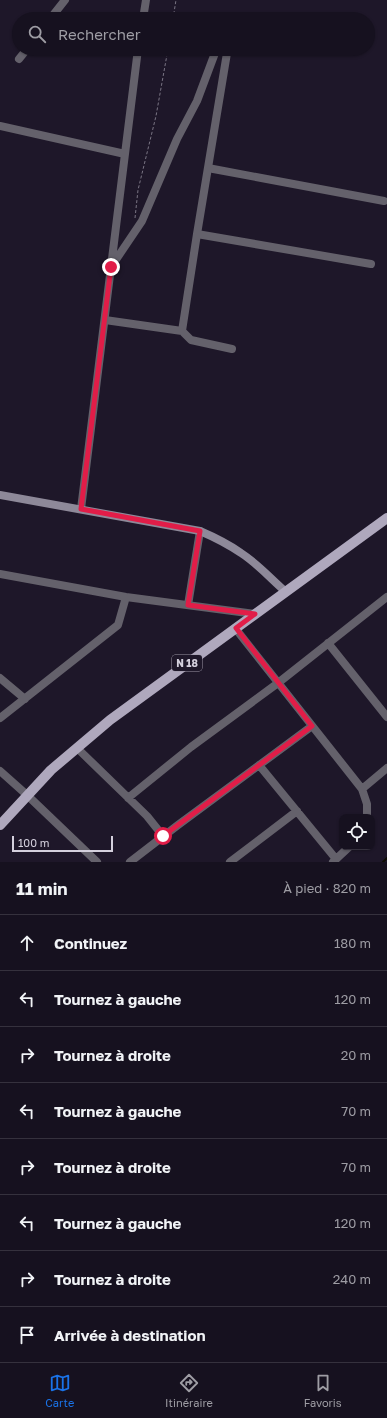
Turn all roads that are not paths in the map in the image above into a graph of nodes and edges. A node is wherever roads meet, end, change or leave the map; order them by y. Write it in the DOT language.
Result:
graph roads {
  1 [pos="65,0"];
  2 [pos="146,0"];
  3 [pos="56,12"];
  4 [pos="144,12"];
  5 [pos="21,56"];
  6 [pos="137,56"];
  7 [pos="214,56"];
  8 [pos="227,56"];
  9 [pos="19,59"];
  10 [pos="0,126"];
  11 [pos="126,154"];
  12 [pos="208,168"];
  13 [pos="384,201"];
  14 [pos="197,234"];
  15 [pos="371,264"];
  16 [pos="111,267"];
  17 [pos="104,320"];
  18 [pos="182,331"];
  19 [pos="232,349"];
  20 [pos="0,495"];
  21 [pos="81,509"];
  22 [pos="387,518"];
  23 [pos="200,531"];
  24 [pos="0,574"];
  25 [pos="286,592"];
  26 [pos="126,596"];
  27 [pos="387,597"];
  28 [pos="188,605"];
  29 [pos="255,614"];
  30 [pos="236,628"];
  31 [pos="328,643"];
  32 [pos="0,678"];
  33 [pos="278,683"];
  34 [pos="25,699"];
  35 [pos="387,717"];
  36 [pos="0,718"];
  37 [pos="312,726"];
  38 [pos="77,748"];
  39 [pos="258,765"];
  40 [pos="387,768"];
  41 [pos="0,771"];
  42 [pos="362,789"];
  43 [pos="27,795"];
  44 [pos="128,798"];
  45 [pos="297,811"];
  46 [pos="367,814"];
  47 [pos="0,825"];
  48 [pos="163,836"];
  49 [pos="346,850"];
  50 [pos="334,860"];
  51 [pos="96,862"];
  52 [pos="130,862"];
  53 [pos="230,862"];
  1 -- 3 [label="street"];
  2 -- 4 [label="street"];
  5 -- 9 [label="street"];
  6 -- 11 [label="street"];
  7 -- 16 [label="street"];
  8 -- 12 [label="street"];
  10 -- 11 [label="street"];
  11 -- 16 [label="street"];
  12 -- 13 [label="street"];
  12 -- 14 [label="street"];
  14 -- 15 [label="street"];
  14 -- 18 [label="street"];
  16 -- 17 [label="street"];
  17 -- 18 [label="street"];
  17 -- 21 [label="street"];
  18 -- 19 [label="street"];
  20 -- 21 [label="street"];
  21 -- 23 [label="street"];
  22 -- 25 [label="main road, N 18"];
  23 -- 25 [label="street"];
  23 -- 28 [label="street"];
  24 -- 26 [label="street"];
  25 -- 29 [label="main road, N 18"];
  26 -- 28 [label="street"];
  26 -- 34 [label="street"];
  27 -- 31 [label="street"];
  28 -- 29 [label="street"];
  29 -- 30 [label="main road, N 18"];
  30 -- 33 [label="street"];
  30 -- 38 [label="main road, N 18"];
  31 -- 33 [label="street"];
  31 -- 35 [label="street"];
  32 -- 34 [label="street"];
  33 -- 37 [label="street"];
  33 -- 44 [label="street"];
  34 -- 36 [label="street"];
  37 -- 39 [label="street"];
  37 -- 42 [label="street"];
  38 -- 43 [label="main road, N 18"];
  38 -- 44 [label="street"];
  39 -- 45 [label="street"];
  39 -- 48 [label="street"];
  40 -- 42 [label="street"];
  41 -- 43 [label="street"];
  42 -- 46 [label="street"];
  43 -- 47 [label="main road, N 18"];
  43 -- 51 [label="street"];
  44 -- 48 [label="street"];
  45 -- 50 [label="street"];
  45 -- 53 [label="street"];
  48 -- 52 [label="street"];
  49 -- 50 [label="street"];
}
